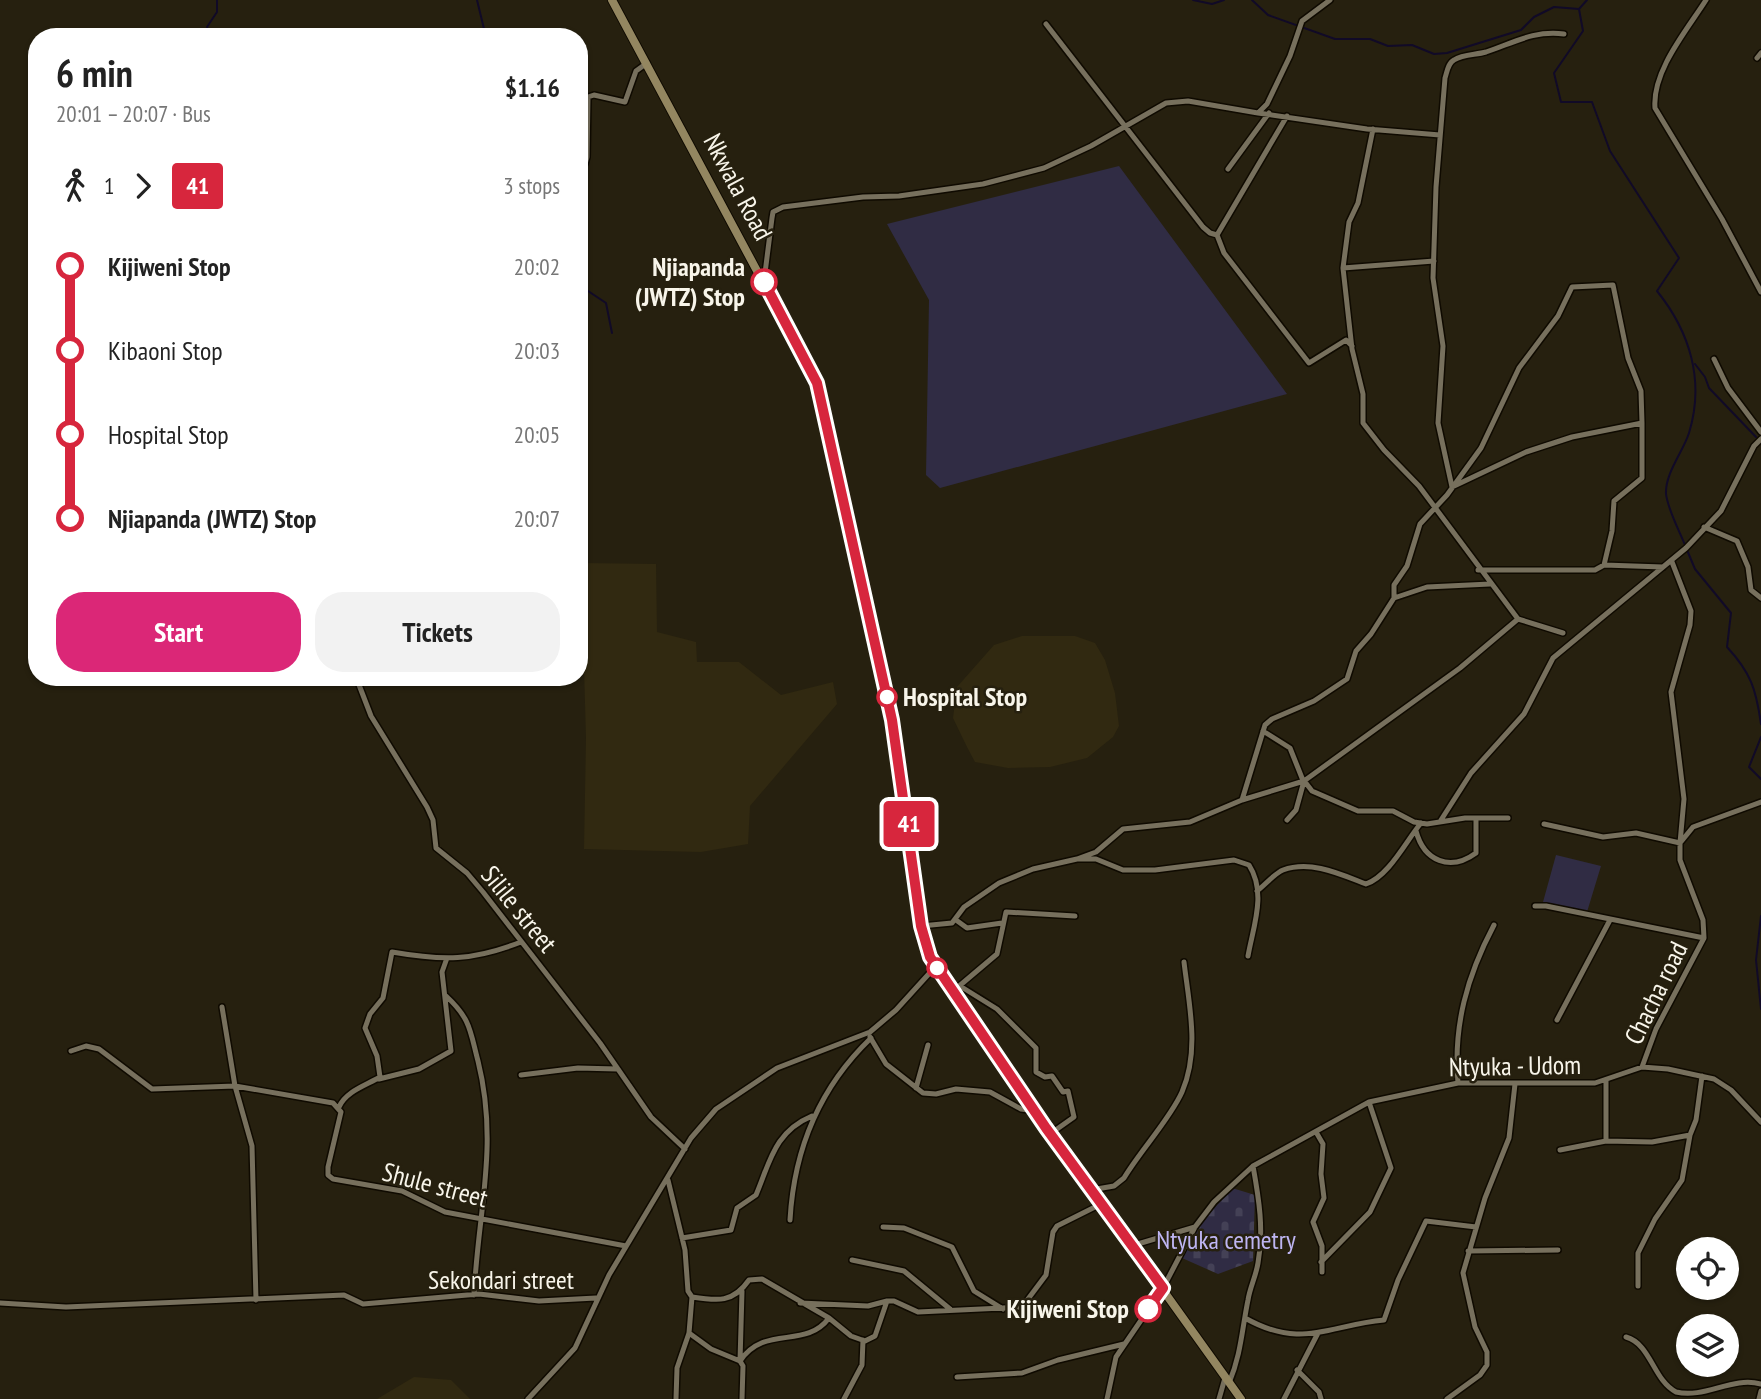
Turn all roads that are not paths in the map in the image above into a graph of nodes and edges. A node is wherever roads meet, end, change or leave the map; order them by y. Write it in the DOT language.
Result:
graph roads {
  1 [pos="612,0"];
  2 [pos="1330,0"];
  3 [pos="1706,0"];
  4 [pos="1046,24"];
  5 [pos="1564,34"];
  6 [pos="648,63"];
  7 [pos="588,97"];
  8 [pos="1258,113"];
  9 [pos="1269,113"];
  10 [pos="1287,116"];
  11 [pos="1125,125"];
  12 [pos="1373,129"];
  13 [pos="1440,135"];
  14 [pos="1228,169"];
  15 [pos="1217,234"];
  16 [pos="1434,261"];
  17 [pos="1343,268"];
  18 [pos="764,281"];
  19 [pos="1761,292"];
  20 [pos="1352,346"];
  21 [pos="1714,359"];
  22 [pos="1642,423"];
  23 [pos="1761,432"];
  24 [pos="1761,439"];
  25 [pos="1452,487"];
  26 [pos="1433,508"];
  27 [pos="1704,527"];
  28 [pos="1672,562"];
  29 [pos="1604,565"];
  30 [pos="1664,567"];
  31 [pos="1478,569"];
  32 [pos="1490,584"];
  33 [pos="1394,598"];
  34 [pos="1761,598"];
  35 [pos="1518,619"];
  36 [pos="1563,633"];
  37 [pos="359,686"];
  38 [pos="1263,731"];
  39 [pos="1304,781"];
  40 [pos="1242,800"];
  41 [pos="1761,802"];
  42 [pos="1476,818"];
  43 [pos="1508,818"];
  44 [pos="1287,820"];
  45 [pos="1441,820"];
  46 [pos="1418,823"];
  47 [pos="1544,824"];
  48 [pos="1416,831"];
  49 [pos="1680,843"];
  50 [pos="1077,859"];
  51 [pos="1257,891"];
  52 [pos="1535,906"];
  53 [pos="1075,916"];
  54 [pos="956,920"];
  55 [pos="1610,920"];
  56 [pos="1002,923"];
  57 [pos="1494,925"];
  58 [pos="921,926"];
  59 [pos="1704,938"];
  60 [pos="521,942"];
  61 [pos="1248,956"];
  62 [pos="447,958"];
  63 [pos="1184,962"];
  64 [pos="936,966"];
  65 [pos="956,988"];
  66 [pos="446,996"];
  67 [pos="222,1007"];
  68 [pos="1557,1020"];
  69 [pos="869,1035"];
  70 [pos="928,1045"];
  71 [pos="71,1051"];
  72 [pos="1642,1067"];
  73 [pos="617,1069"];
  74 [pos="522,1076"];
  75 [pos="1702,1076"];
  76 [pos="379,1079"];
  77 [pos="1606,1080"];
  78 [pos="1458,1083"];
  79 [pos="1515,1084"];
  80 [pos="234,1086"];
  81 [pos="916,1088"];
  82 [pos="1369,1102"];
  83 [pos="340,1107"];
  84 [pos="1035,1111"];
  85 [pos="812,1116"];
  86 [pos="1761,1122"];
  87 [pos="1316,1132"];
  88 [pos="1051,1134"];
  89 [pos="1690,1135"];
  90 [pos="1606,1140"];
  91 [pos="685,1149"];
  92 [pos="1560,1150"];
  93 [pos="1253,1166"];
  94 [pos="668,1180"];
  95 [pos="1091,1190"];
  96 [pos="1101,1204"];
  97 [pos="479,1218"];
  98 [pos="790,1220"];
  99 [pos="883,1227"];
  100 [pos="1195,1227"];
  101 [pos="1476,1227"];
  102 [pos="682,1238"];
  103 [pos="626,1246"];
  104 [pos="1131,1246"];
  105 [pos="1558,1250"];
  106 [pos="1468,1251"];
  107 [pos="852,1260"];
  108 [pos="1321,1262"];
  109 [pos="1322,1272"];
  110 [pos="1638,1286"];
  111 [pos="1163,1288"];
  112 [pos="742,1291"];
  113 [pos="474,1295"];
  114 [pos="692,1297"];
  115 [pos="596,1298"];
  116 [pos="256,1300"];
  117 [pos="887,1301"];
  118 [pos="0,1303"];
  119 [pos="799,1303"];
  120 [pos="1003,1309"];
  121 [pos="950,1310"];
  122 [pos="829,1318"];
  123 [pos="1245,1318"];
  124 [pos="689,1333"];
  125 [pos="1318,1333"];
  126 [pos="1626,1337"];
  127 [pos="863,1340"];
  128 [pos="1124,1344"];
  129 [pos="740,1361"];
  130 [pos="1297,1370"];
  131 [pos="957,1377"];
  132 [pos="1227,1381"];
  133 [pos="1761,1384"];
  134 [pos="1761,1391"];
  135 [pos="528,1399"];
  136 [pos="676,1399"];
  137 [pos="742,1399"];
  138 [pos="844,1399"];
  139 [pos="1107,1399"];
  140 [pos="1219,1399"];
  141 [pos="1241,1399"];
  142 [pos="1284,1399"];
  143 [pos="1321,1399"];
  144 [pos="1447,1399"];
  145 [pos="1759,1399"];
  1 -- 6 [label="street, Nkwala Road"];
  2 -- 8 [label="street"];
  3 -- 19 [label="street"];
  4 -- 11 [label="street"];
  5 -- 13 [label="street"];
  6 -- 7 [label="street"];
  6 -- 18 [label="street, Nkwala Road"];
  8 -- 9 [label="street"];
  8 -- 11 [label="street"];
  9 -- 10 [label="street"];
  9 -- 14 [label="street"];
  10 -- 12 [label="street"];
  10 -- 15 [label="street"];
  11 -- 15 [label="street"];
  11 -- 18 [label="street"];
  12 -- 13 [label="street"];
  12 -- 17 [label="street"];
  13 -- 16 [label="street"];
  15 -- 20 [label="street"];
  16 -- 17 [label="street"];
  16 -- 25 [label="street"];
  17 -- 20 [label="street"];
  18 -- 58 [label="street, Nkwala Road"];
  20 -- 26 [label="street"];
  21 -- 23 [label="street"];
  22 -- 25 [label="street"];
  22 -- 25 [label="street"];
  22 -- 29 [label="street"];
  24 -- 27 [label="street"];
  25 -- 26 [label="street"];
  26 -- 31 [label="street"];
  26 -- 33 [label="street"];
  27 -- 28 [label="street"];
  27 -- 34 [label="street"];
  28 -- 30 [label="street"];
  28 -- 49 [label="street, Chacha road"];
  29 -- 30 [label="street"];
  29 -- 31 [label="street"];
  30 -- 45 [label="street"];
  31 -- 32 [label="street"];
  32 -- 33 [label="street"];
  32 -- 35 [label="street"];
  33 -- 38 [label="street"];
  35 -- 36 [label="street"];
  35 -- 39 [label="street"];
  37 -- 60 [label="street, Silile street"];
  38 -- 39 [label="street"];
  38 -- 40 [label="street"];
  39 -- 40 [label="street"];
  39 -- 44 [label="street"];
  39 -- 46 [label="street"];
  40 -- 50 [label="street"];
  41 -- 49 [label="street"];
  42 -- 43 [label="street"];
  42 -- 45 [label="street"];
  42 -- 48 [label="street"];
  45 -- 46 [label="street"];
  46 -- 48 [label="street"];
  47 -- 49 [label="street"];
  48 -- 51 [label="street"];
  49 -- 59 [label="street, Chacha road"];
  50 -- 51 [label="street"];
  50 -- 54 [label="street"];
  51 -- 61 [label="street"];
  52 -- 55 [label="street"];
  53 -- 56 [label="street"];
  54 -- 56 [label="street"];
  54 -- 58 [label="street"];
  55 -- 59 [label="street"];
  55 -- 68 [label="street"];
  56 -- 65 [label="street"];
  57 -- 78 [label="street"];
  58 -- 64 [label="street, Nkwala Road"];
  59 -- 72 [label="street, Chacha road"];
  60 -- 62 [label="street"];
  60 -- 73 [label="street, Silile street"];
  62 -- 66 [label="street"];
  62 -- 76 [label="street"];
  63 -- 95 [label="street"];
  64 -- 65 [label="street, Nkwala Road"];
  64 -- 69 [label="street"];
  65 -- 84 [label="street, Nkwala Road"];
  65 -- 88 [label="street"];
  66 -- 76 [label="street"];
  66 -- 97 [label="street"];
  67 -- 80 [label="street"];
  69 -- 81 [label="street"];
  69 -- 85 [label="street"];
  69 -- 91 [label="street"];
  70 -- 81 [label="street"];
  71 -- 80 [label="street"];
  72 -- 75 [label="street, Ntyuka - Udom"];
  72 -- 77 [label="street, Ntyuka - Udom"];
  73 -- 74 [label="street"];
  73 -- 91 [label="street, Silile street"];
  75 -- 86 [label="street, Ntyuka - Udom"];
  75 -- 89 [label="street"];
  76 -- 83 [label="street"];
  77 -- 79 [label="street, Ntyuka - Udom"];
  77 -- 90 [label="street"];
  78 -- 79 [label="street, Ntyuka - Udom"];
  78 -- 82 [label="street, Ntyuka - Udom"];
  79 -- 101 [label="street"];
  80 -- 83 [label="street"];
  80 -- 116 [label="street"];
  81 -- 84 [label="street"];
  82 -- 87 [label="street, Ntyuka - Udom"];
  82 -- 108 [label="street"];
  83 -- 97 [label="street, Shule street"];
  84 -- 88 [label="street, Nkwala Road"];
  85 -- 98 [label="street"];
  85 -- 102 [label="street"];
  87 -- 93 [label="street, Ntyuka - Udom"];
  87 -- 108 [label="street"];
  88 -- 95 [label="street, Nkwala Road"];
  89 -- 90 [label="street"];
  89 -- 110 [label="street"];
  90 -- 92 [label="street"];
  91 -- 94 [label="street"];
  93 -- 100 [label="street, Ntyuka - Udom"];
  93 -- 123 [label="street"];
  94 -- 102 [label="street"];
  94 -- 103 [label="street"];
  95 -- 96 [label="street, Nkwala Road"];
  96 -- 104 [label="street, Nkwala Road"];
  96 -- 120 [label="street"];
  97 -- 103 [label="street, Shule street"];
  97 -- 113 [label="street"];
  99 -- 120 [label="street"];
  100 -- 104 [label="street"];
  100 -- 111 [label="street, Ntyuka - Udom"];
  101 -- 106 [label="street"];
  101 -- 125 [label="street"];
  102 -- 114 [label="street"];
  103 -- 115 [label="street"];
  104 -- 111 [label="street, Nkwala Road"];
  105 -- 106 [label="street"];
  106 -- 144 [label="street"];
  107 -- 121 [label="street"];
  108 -- 109 [label="street"];
  111 -- 128 [label="street, Ntyuka - Udom"];
  111 -- 132 [label="street, Nkwala Road"];
  112 -- 114 [label="street"];
  112 -- 119 [label="street"];
  112 -- 129 [label="street"];
  113 -- 115 [label="street, Sekondari street"];
  113 -- 116 [label="street, Sekondari street"];
  114 -- 124 [label="street"];
  115 -- 135 [label="street"];
  116 -- 118 [label="street, Sekondari street"];
  117 -- 119 [label="street"];
  117 -- 121 [label="street"];
  117 -- 127 [label="street"];
  119 -- 122 [label="street"];
  120 -- 121 [label="street"];
  122 -- 127 [label="street"];
  122 -- 129 [label="street"];
  123 -- 125 [label="street"];
  123 -- 132 [label="street"];
  124 -- 129 [label="street"];
  124 -- 136 [label="street"];
  125 -- 130 [label="street"];
  126 -- 133 [label="street"];
  127 -- 138 [label="street"];
  128 -- 131 [label="street"];
  128 -- 139 [label="street, Ntyuka - Udom"];
  129 -- 137 [label="street"];
  130 -- 142 [label="street"];
  130 -- 143 [label="street"];
  132 -- 140 [label="street"];
  132 -- 141 [label="street, Nkwala Road"];
  134 -- 145 [label="street"];
}
